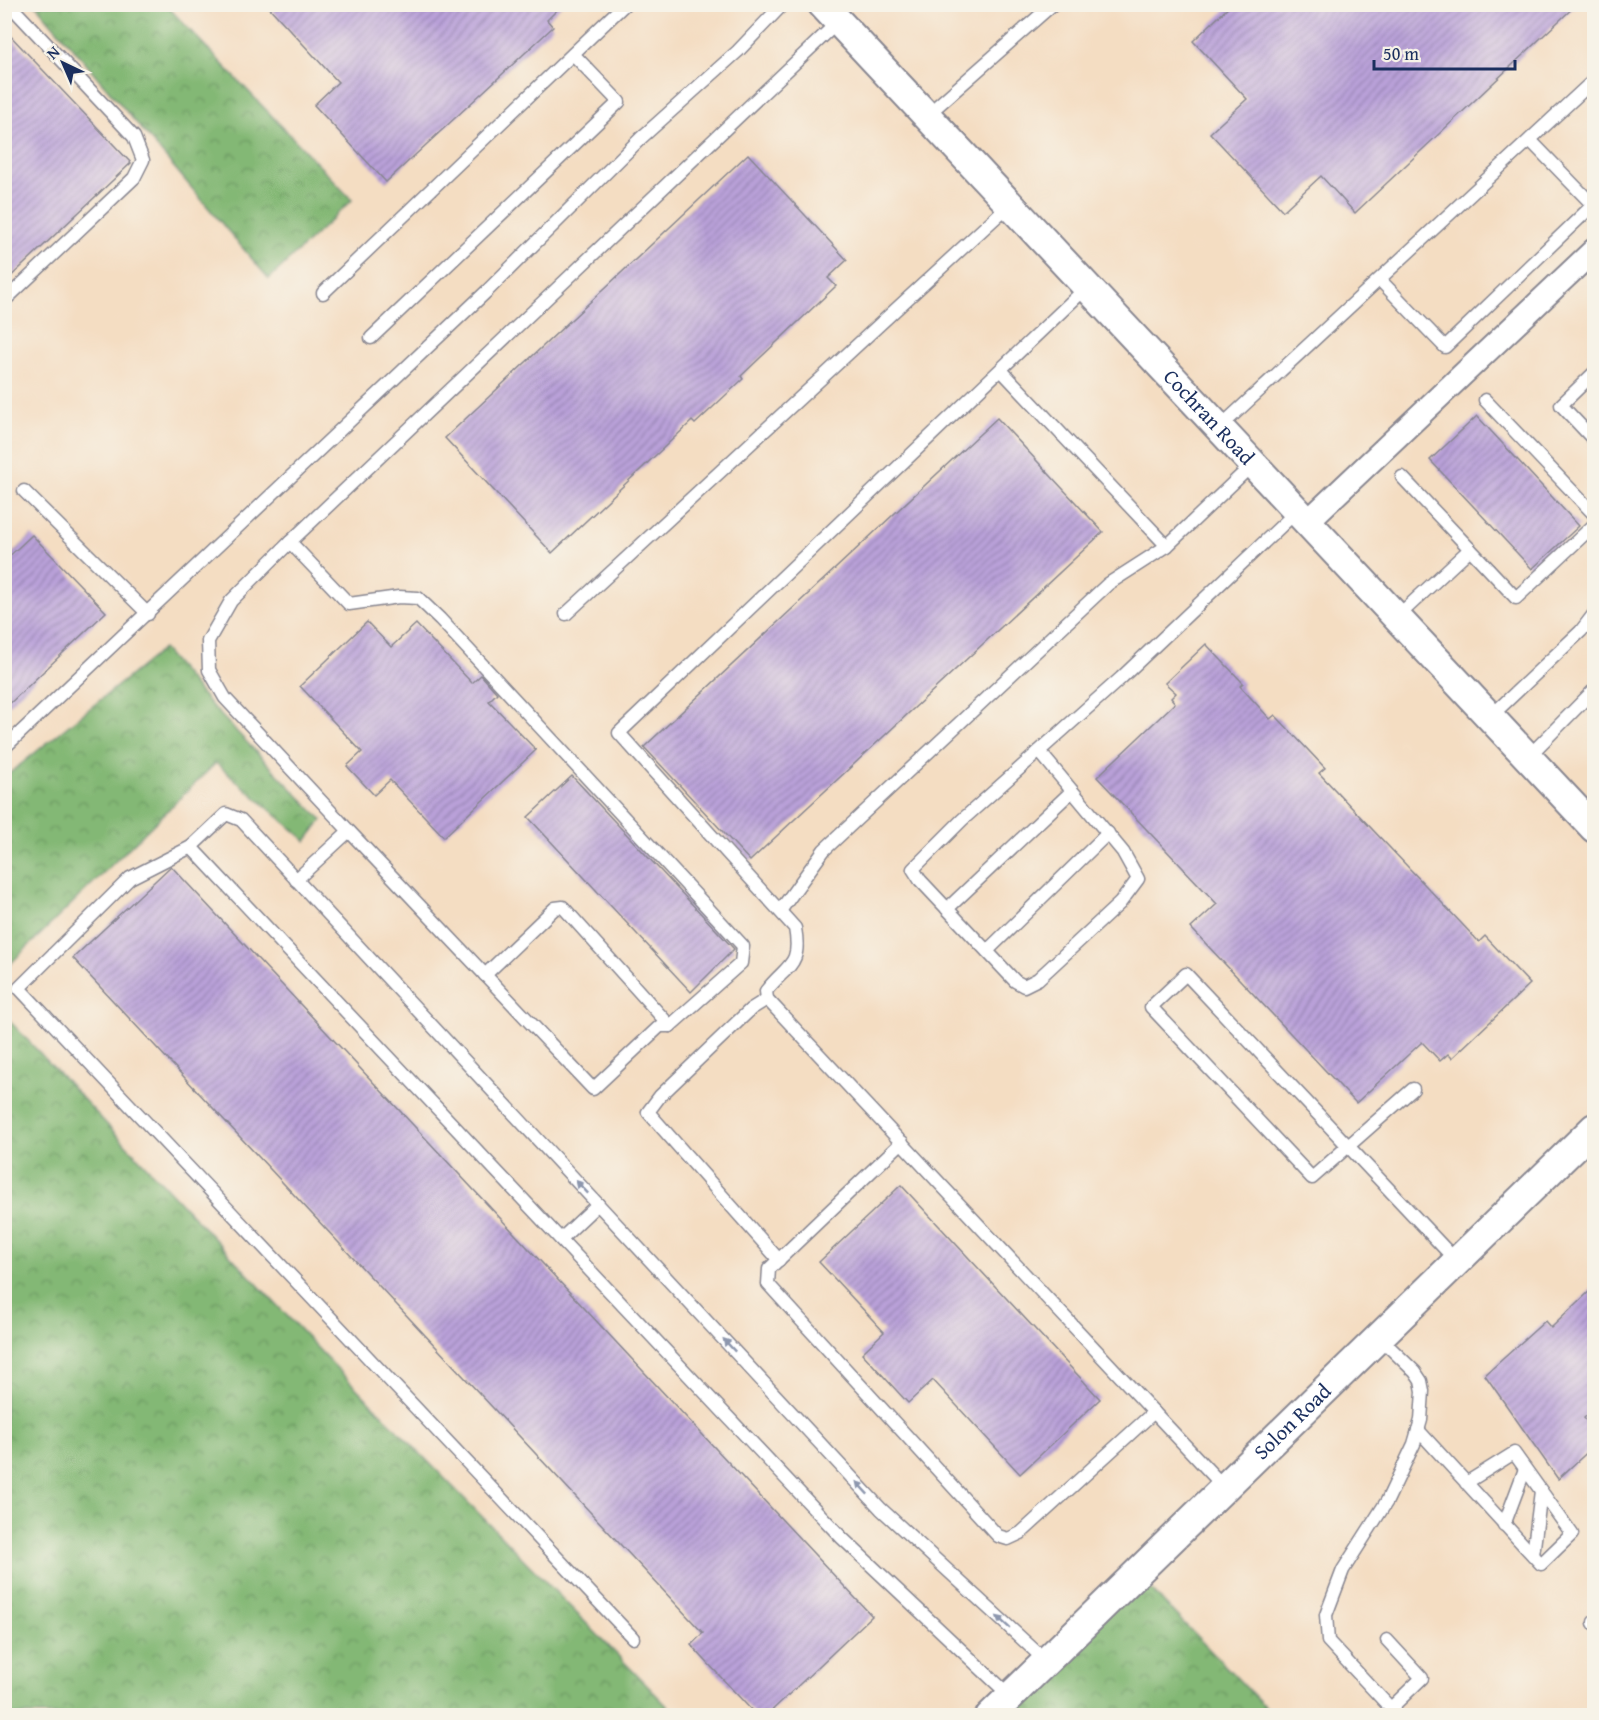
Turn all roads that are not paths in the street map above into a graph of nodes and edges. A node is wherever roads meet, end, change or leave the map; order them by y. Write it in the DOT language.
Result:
graph roads {
  1 [pos="9,4"];
  2 [pos="625,4"];
  3 [pos="783,4"];
  4 [pos="1053,4"];
  5 [pos="830,13"];
  6 [pos="573,54"];
  7 [pos="1594,80"];
  8 [pos="926,116"];
  9 [pos="1530,140"];
  10 [pos="1009,205"];
  11 [pos="1594,250"];
  12 [pos="1380,280"];
  13 [pos="1087,287"];
  14 [pos="323,292"];
  15 [pos="4,301"];
  16 [pos="370,338"];
  17 [pos="1000,370"];
  18 [pos="1594,373"];
  19 [pos="1485,400"];
  20 [pos="1219,428"];
  21 [pos="1594,440"];
  22 [pos="1253,464"];
  23 [pos="1402,477"];
  24 [pos="24,491"];
  25 [pos="1594,514"];
  26 [pos="1302,517"];
  27 [pos="1594,525"];
  28 [pos="290,542"];
  29 [pos="1167,546"];
  30 [pos="1470,549"];
  31 [pos="148,614"];
  32 [pos="566,614"];
  33 [pos="1594,615"];
  34 [pos="1397,617"];
  35 [pos="1594,690"];
  36 [pos="1490,717"];
  37 [pos="4,747"];
  38 [pos="1039,751"];
  39 [pos="1528,757"];
  40 [pos="1072,791"];
  41 [pos="1594,828"];
  42 [pos="349,831"];
  43 [pos="1108,833"];
  44 [pos="191,847"];
  45 [pos="296,880"];
  46 [pos="947,909"];
  47 [pos="780,911"];
  48 [pos="987,951"];
  49 [pos="484,975"];
  50 [pos="767,999"];
  51 [pos="670,1026"];
  52 [pos="1413,1089"];
  53 [pos="1594,1128"];
  54 [pos="902,1142"];
  55 [pos="1348,1147"];
  56 [pos="598,1204"];
  57 [pos="561,1239"];
  58 [pos="779,1260"];
  59 [pos="1457,1262"];
  60 [pos="1380,1338"];
  61 [pos="1154,1412"];
  62 [pos="1418,1430"];
  63 [pos="1525,1469"];
  64 [pos="1466,1483"];
  65 [pos="1225,1488"];
  66 [pos="1541,1491"];
  67 [pos="1504,1525"];
  68 [pos="1533,1555"];
  69 [pos="633,1638"];
  70 [pos="1387,1640"];
  71 [pos="1046,1661"];
  72 [pos="1000,1706"];
  73 [pos="1394,1712"];
  1 -- 15 [label="lane"];
  2 -- 6 [label="lane"];
  3 -- 31 [label="lane"];
  4 -- 8 [label="lane"];
  5 -- 8 [label="street, Cochran Road"];
  5 -- 28 [label="lane"];
  6 -- 14 [label="lane"];
  6 -- 16 [label="lane"];
  7 -- 9 [label="lane"];
  8 -- 10 [label="street, Cochran Road"];
  9 -- 12 [label="lane"];
  9 -- 12 [label="lane"];
  10 -- 13 [label="street, Cochran Road"];
  10 -- 32 [label="lane"];
  11 -- 26 [label="street"];
  12 -- 20 [label="lane"];
  13 -- 17 [label="lane"];
  13 -- 20 [label="street, Cochran Road"];
  17 -- 29 [label="lane"];
  17 -- 47 [label="lane"];
  18 -- 21 [label="lane"];
  19 -- 25 [label="lane"];
  20 -- 22 [label="street, Cochran Road"];
  22 -- 26 [label="street, Cochran Road"];
  22 -- 29 [label="lane"];
  23 -- 30 [label="lane"];
  24 -- 31 [label="lane"];
  26 -- 34 [label="street, Cochran Road"];
  26 -- 38 [label="lane"];
  27 -- 30 [label="lane"];
  28 -- 42 [label="lane"];
  28 -- 51 [label="lane"];
  29 -- 47 [label="lane"];
  30 -- 34 [label="lane"];
  31 -- 37 [label="lane"];
  33 -- 36 [label="lane"];
  34 -- 36 [label="street, Cochran Road"];
  35 -- 39 [label="lane"];
  36 -- 39 [label="street, Cochran Road"];
  38 -- 40 [label="lane"];
  38 -- 46 [label="lane"];
  39 -- 41 [label="street, Cochran Road"];
  40 -- 43 [label="lane"];
  40 -- 46 [label="lane"];
  42 -- 45 [label="lane"];
  42 -- 49 [label="lane"];
  43 -- 48 [label="lane"];
  43 -- 48 [label="lane"];
  44 -- 45 [label="lane"];
  44 -- 57 [label="lane"];
  44 -- 69 [label="lane"];
  56 -- 45 [label="lane, one-way"];
  46 -- 48 [label="lane"];
  47 -- 50 [label="lane"];
  49 -- 51 [label="lane"];
  49 -- 51 [label="lane"];
  50 -- 54 [label="lane"];
  50 -- 58 [label="lane"];
  52 -- 55 [label="lane"];
  53 -- 59 [label="street, Solon Road"];
  54 -- 58 [label="lane"];
  54 -- 61 [label="lane"];
  55 -- 55 [label="lane"];
  55 -- 59 [label="lane"];
  56 -- 57 [label="lane"];
  71 -- 56 [label="lane, one-way"];
  57 -- 72 [label="lane"];
  58 -- 61 [label="lane"];
  59 -- 60 [label="street, Solon Road"];
  60 -- 62 [label="lane"];
  60 -- 65 [label="street, Solon Road"];
  61 -- 65 [label="lane"];
  62 -- 64 [label="lane"];
  62 -- 73 [label="lane"];
  63 -- 64 [label="lane"];
  63 -- 66 [label="lane"];
  63 -- 67 [label="lane"];
  64 -- 67 [label="lane"];
  65 -- 71 [label="street, Solon Road"];
  66 -- 68 [label="lane"];
  66 -- 68 [label="lane"];
  67 -- 68 [label="lane"];
  70 -- 73 [label="lane"];
  71 -- 72 [label="street, Solon Road"];
}
